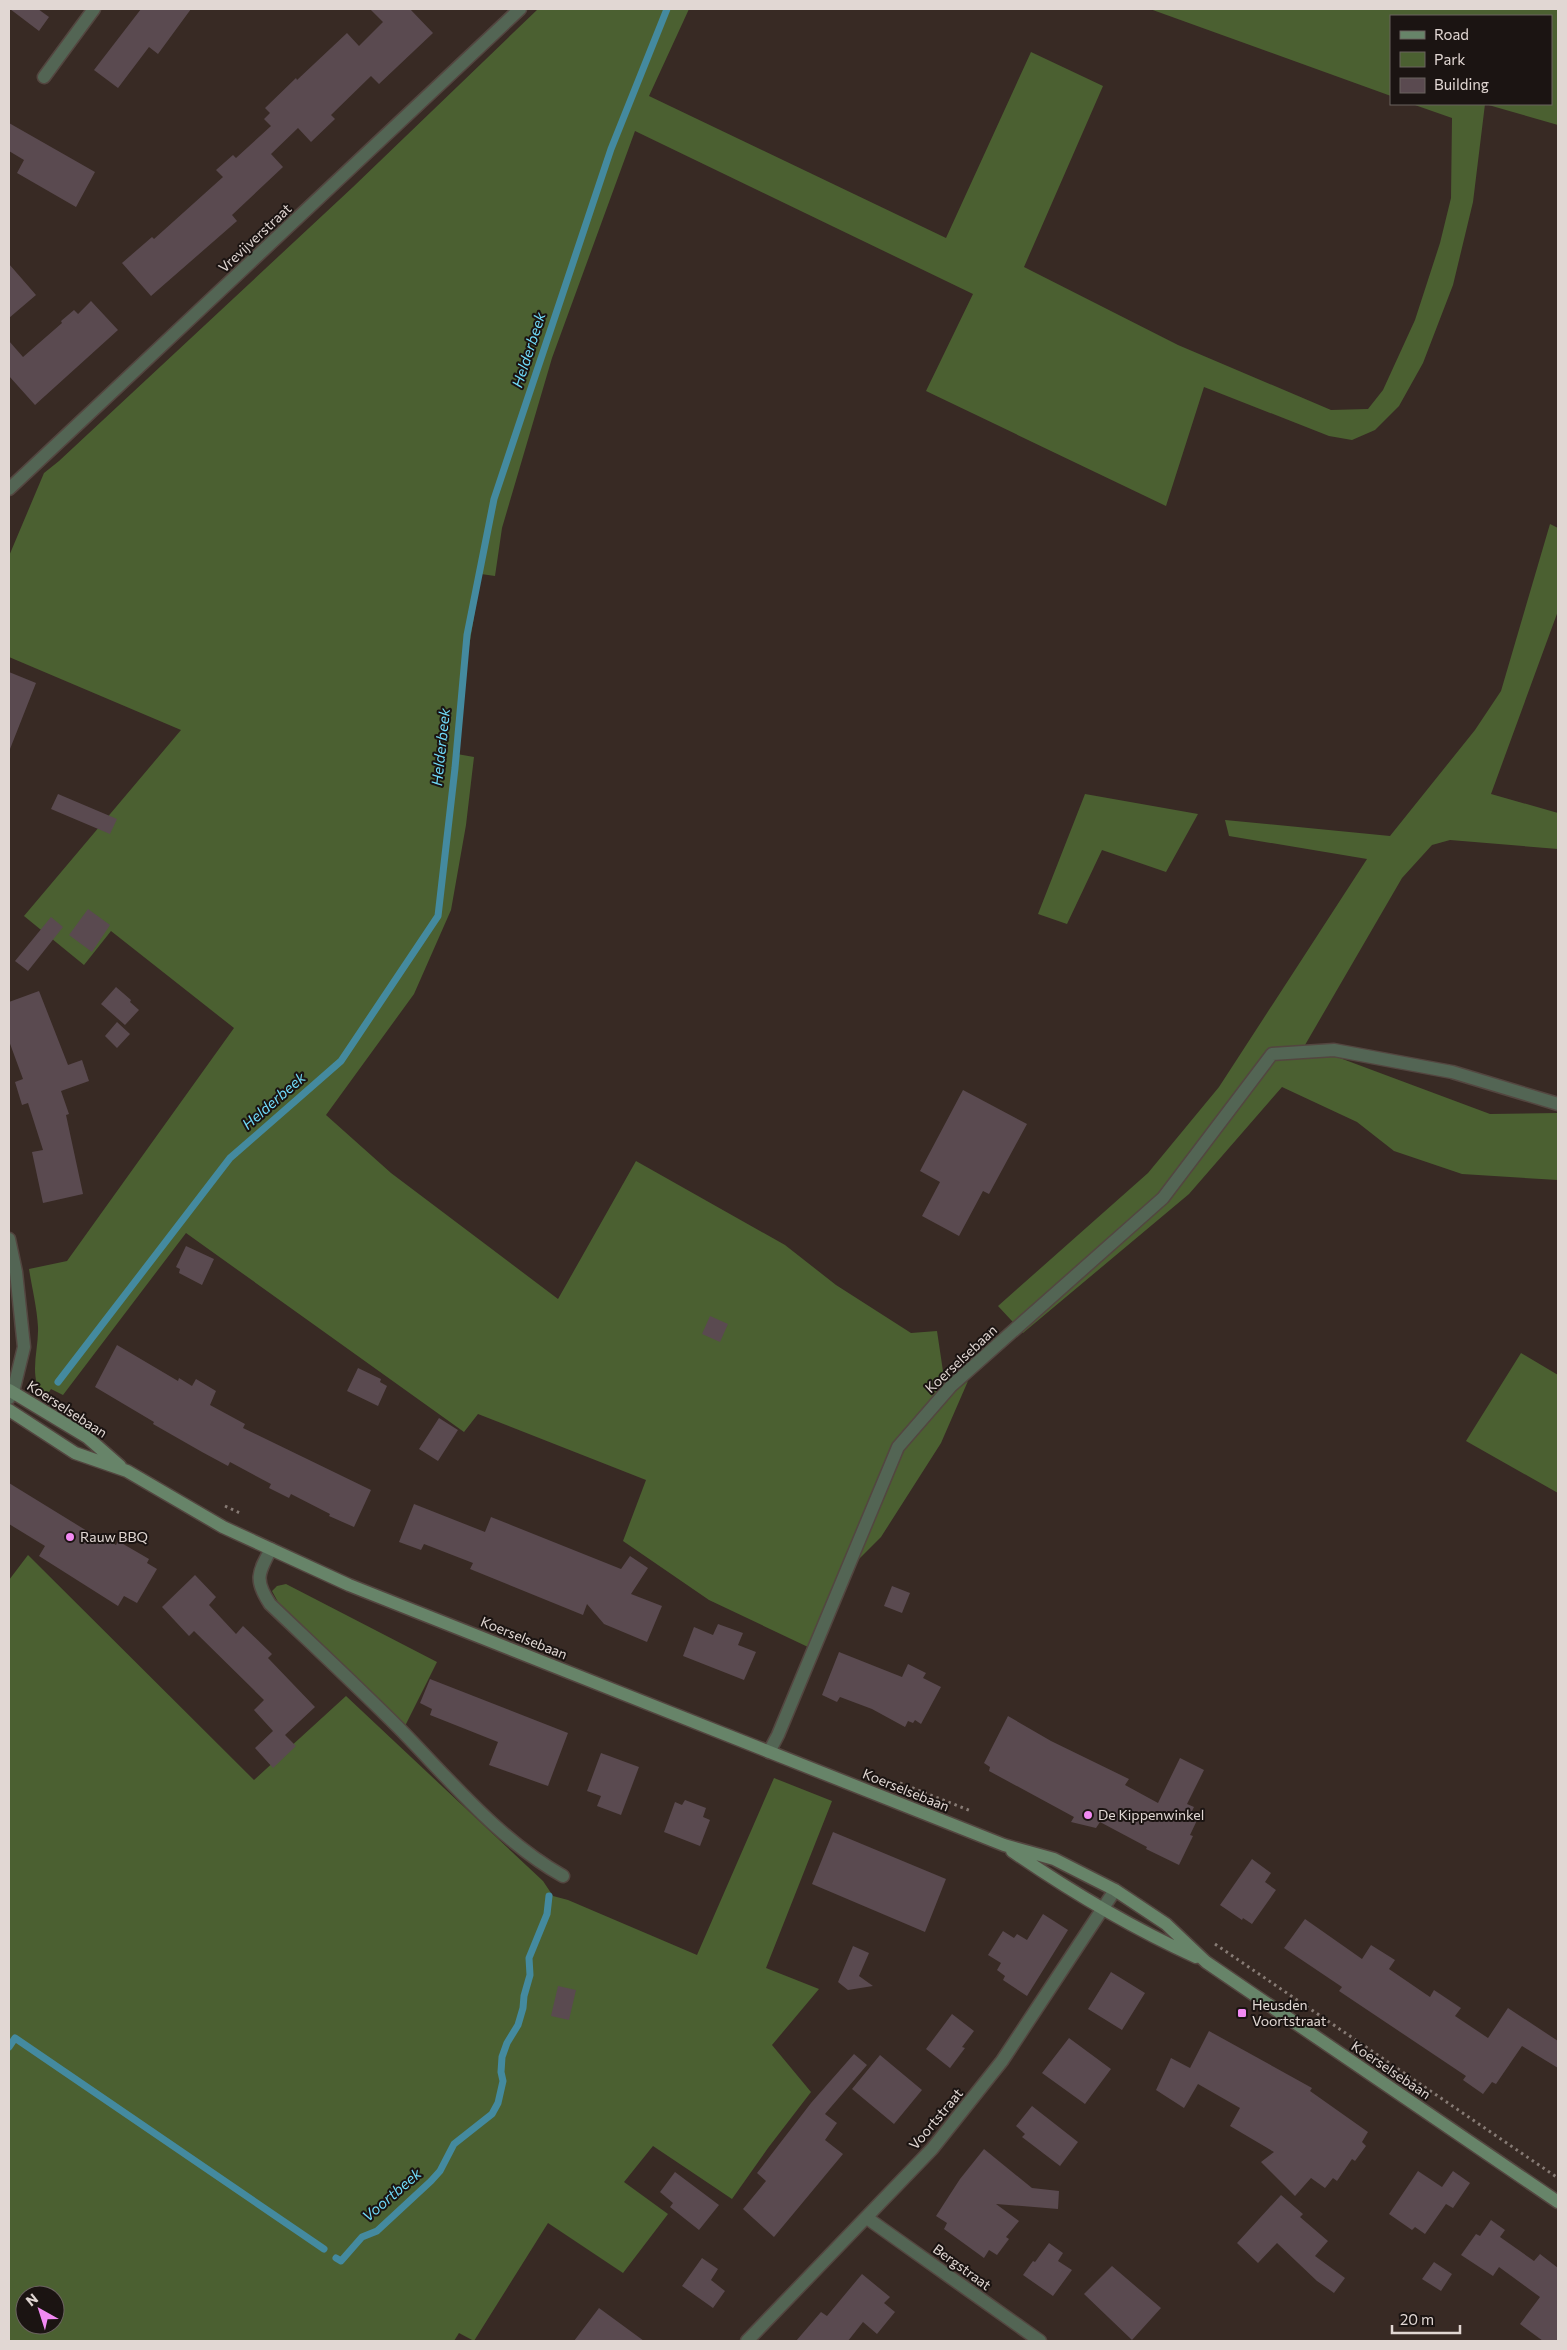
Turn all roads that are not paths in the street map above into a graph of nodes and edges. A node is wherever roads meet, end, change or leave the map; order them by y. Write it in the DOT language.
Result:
graph roads {
  1 [pos="94,9"];
  2 [pos="520,9"];
  3 [pos="44,77"];
  4 [pos="9,489"];
  5 [pos="1558,1104"];
  6 [pos="9,1239"];
  7 [pos="10,1394"];
  8 [pos="9,1410"];
  9 [pos="127,1471"];
  10 [pos="271,1549"];
  11 [pos="768,1752"];
  12 [pos="1004,1845"];
  13 [pos="563,1876"];
  14 [pos="1116,1890"];
  15 [pos="1104,1908"];
  16 [pos="1206,1962"];
  17 [pos="1558,2202"];
  18 [pos="867,2218"];
  19 [pos="747,2341"];
  20 [pos="1040,2341"];
  1 -- 3 [label="street"];
  2 -- 4 [label="street, Vrevijverstraat"];
  5 -- 11 [label="street, Koerselsebaan"];
  6 -- 7 [label="street"];
  7 -- 9 [label="street, Koerselsebaan"];
  8 -- 9 [label="street, Koerselsebaan"];
  9 -- 10 [label="street, Koerselsebaan"];
  10 -- 11 [label="street, Koerselsebaan"];
  10 -- 13 [label="street"];
  11 -- 12 [label="street, Koerselsebaan"];
  12 -- 14 [label="street, Koerselsebaan"];
  12 -- 15 [label="street, Koerselsebaan"];
  14 -- 15 [label="street, Voortstraat"];
  14 -- 16 [label="street, Koerselsebaan"];
  15 -- 16 [label="street, Koerselsebaan"];
  15 -- 18 [label="street, Voortstraat"];
  16 -- 17 [label="street, Koerselsebaan"];
  18 -- 19 [label="street, Voortstraat"];
  18 -- 20 [label="street, Bergstraat"];
}
